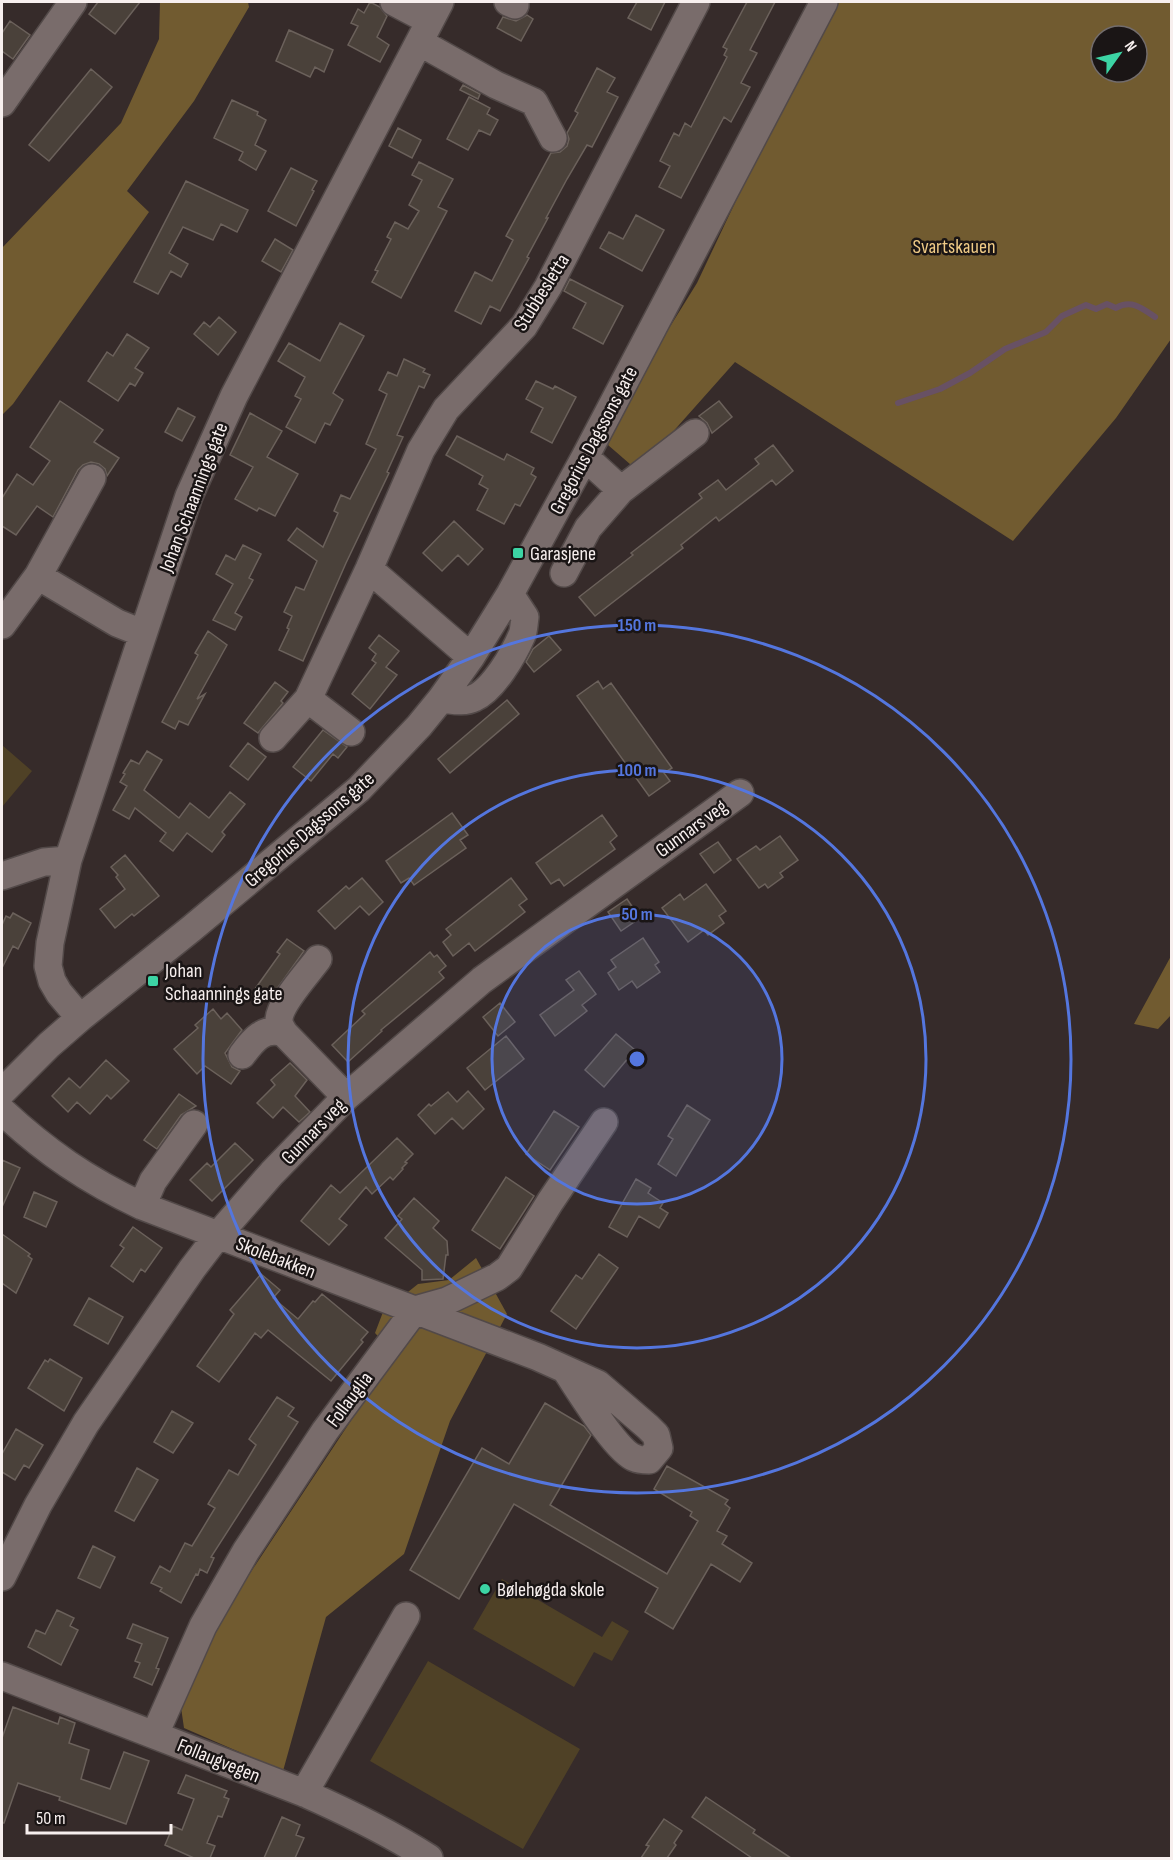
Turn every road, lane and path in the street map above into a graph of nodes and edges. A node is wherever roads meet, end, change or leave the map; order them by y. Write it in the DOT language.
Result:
graph roads {
  1 [pos="73,2"];
  2 [pos="394,2"];
  3 [pos="696,2"];
  4 [pos="824,2"];
  5 [pos="430,22"];
  6 [pos="2,103"];
  7 [pos="553,138"];
  8 [pos="695,433"];
  9 [pos="585,457"];
  10 [pos="92,478"];
  11 [pos="621,490"];
  12 [pos="369,569"];
  13 [pos="564,573"];
  14 [pos="38,576"];
  15 [pos="510,594"];
  16 [pos="2,625"];
  17 [pos="142,633"];
  18 [pos="471,657"];
  19 [pos="308,699"];
  20 [pos="441,699"];
  21 [pos="351,732"];
  22 [pos="273,738"];
  23 [pos="740,793"];
  24 [pos="68,860"];
  25 [pos="2,876"];
  26 [pos="318,960"];
  27 [pos="80,1018"];
  28 [pos="284,1033"];
  29 [pos="242,1054"];
  30 [pos="2,1092"];
  31 [pos="346,1097"];
  32 [pos="2,1111"];
  33 [pos="604,1122"];
  34 [pos="194,1124"];
  35 [pos="142,1206"];
  36 [pos="218,1235"];
  37 [pos="415,1310"];
  38 [pos="567,1372"];
  39 [pos="2,1578"];
  40 [pos="406,1616"];
  41 [pos="2,1676"];
  42 [pos="155,1734"];
  43 [pos="304,1793"];
  44 [pos="429,1858"];
  1 -- 6 [label="street"];
  2 -- 5 [label="street"];
  3 -- 12 [label="street, Stubbesletta"];
  4 -- 9 [label="street, Gregorius Dagssons gate"];
  5 -- 7 [label="street"];
  5 -- 17 [label="street, Johan Schaannings gate"];
  8 -- 11 [label="street"];
  9 -- 11 [label="street"];
  9 -- 15 [label="street, Gregorius Dagssons gate"];
  10 -- 14 [label="street"];
  11 -- 13 [label="street"];
  12 -- 18 [label="street"];
  12 -- 19 [label="street, Stubbesletta"];
  14 -- 16 [label="street"];
  14 -- 17 [label="street"];
  15 -- 18 [label="street, Gregorius Dagssons gate"];
  15 -- 20 [label="street"];
  17 -- 24 [label="street, Johan Schaannings gate"];
  18 -- 20 [label="street, Gregorius Dagssons gate"];
  19 -- 21 [label="street"];
  19 -- 22 [label="street, Stubbesletta"];
  20 -- 27 [label="street, Gregorius Dagssons gate"];
  23 -- 31 [label="street, Gunnars veg"];
  24 -- 25 [label="street"];
  24 -- 27 [label="street, Johan Schaannings gate"];
  26 -- 28 [label="street"];
  27 -- 30 [label="street, Gregorius Dagssons gate"];
  28 -- 29 [label="street"];
  28 -- 31 [label="street"];
  31 -- 36 [label="street, Gunnars veg"];
  32 -- 35 [label="street, Skolebakken"];
  33 -- 37 [label="street"];
  34 -- 35 [label="street"];
  35 -- 36 [label="street, Skolebakken"];
  36 -- 37 [label="street, Skolebakken"];
  36 -- 39 [label="street, Gunnars veg"];
  37 -- 38 [label="street, Skolebakken"];
  37 -- 42 [label="street, Follauglia"];
  40 -- 43 [label="street"];
  41 -- 42 [label="street, Follaugvegen"];
  42 -- 43 [label="street, Follaugvegen"];
  43 -- 44 [label="street, Follaugvegen"];
}
